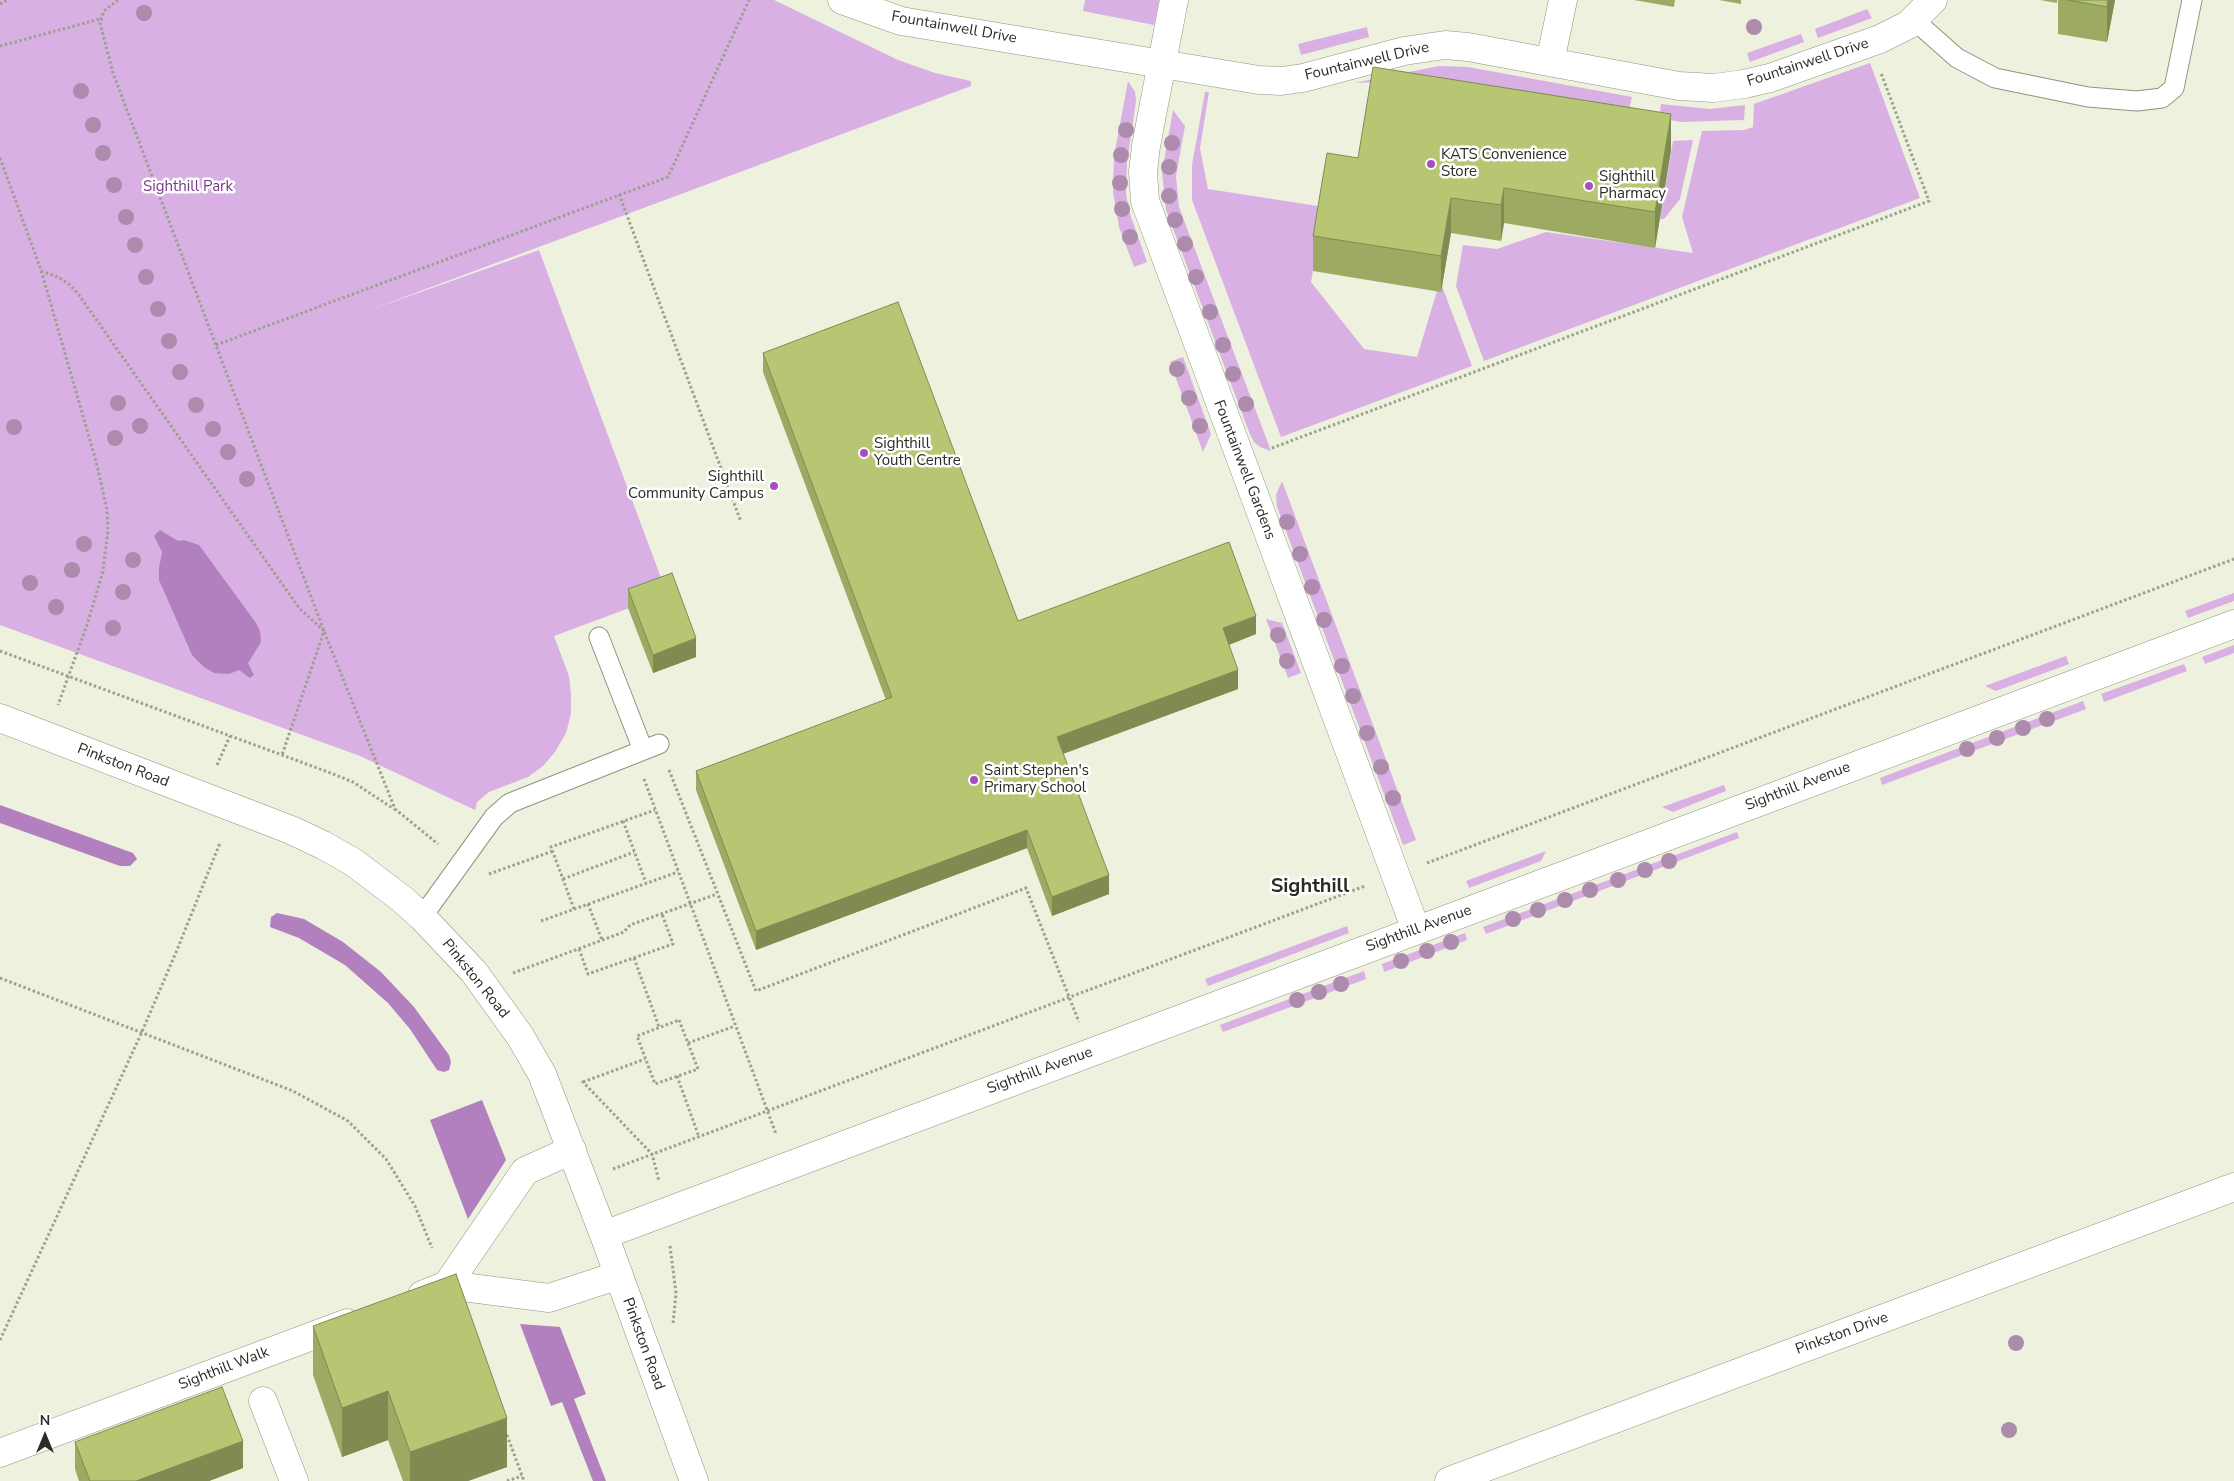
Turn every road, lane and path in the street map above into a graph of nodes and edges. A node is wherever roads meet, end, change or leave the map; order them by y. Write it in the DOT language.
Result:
graph roads {
  1 [pos="7,0"];
  2 [pos="118,0"];
  3 [pos="749,0"];
  4 [pos="842,0"];
  5 [pos="1174,0"];
  6 [pos="1563,0"];
  7 [pos="1933,0"];
  8 [pos="2192,0"];
  9 [pos="0,4"];
  10 [pos="100,19"];
  11 [pos="1914,20"];
  12 [pos="1870,42"];
  13 [pos="0,46"];
  14 [pos="1550,62"];
  15 [pos="1162,64"];
  16 [pos="0,158"];
  17 [pos="619,194"];
  18 [pos="41,270"];
  19 [pos="216,345"];
  20 [pos="1240,460"];
  21 [pos="741,522"];
  22 [pos="2234,559"];
  23 [pos="2234,624"];
  24 [pos="324,631"];
  25 [pos="599,637"];
  26 [pos="0,651"];
  27 [pos="69,676"];
  28 [pos="0,718"];
  29 [pos="46,736"];
  30 [pos="646,749"];
  31 [pos="282,755"];
  32 [pos="395,809"];
  33 [pos="655,810"];
  34 [pos="623,821"];
  35 [pos="220,843"];
  36 [pos="553,851"];
  37 [pos="634,852"];
  38 [pos="461,862"];
  39 [pos="678,872"];
  40 [pos="1395,875"];
  41 [pos="563,878"];
  42 [pos="646,883"];
  43 [pos="717,894"];
  44 [pos="588,904"];
  45 [pos="690,904"];
  46 [pos="574,909"];
  47 [pos="662,914"];
  48 [pos="422,918"];
  49 [pos="541,921"];
  50 [pos="1416,930"];
  51 [pos="602,940"];
  52 [pos="579,949"];
  53 [pos="634,958"];
  54 [pos="0,978"];
  55 [pos="489,991"];
  56 [pos="1069,997"];
  57 [pos="735,1026"];
  58 [pos="659,1028"];
  59 [pos="141,1034"];
  60 [pos="688,1043"];
  61 [pos="1090,1052"];
  62 [pos="645,1059"];
  63 [pos="542,1074"];
  64 [pos="677,1076"];
  65 [pos="583,1082"];
  66 [pos="767,1111"];
  67 [pos="699,1137"];
  68 [pos="572,1150"];
  69 [pos="652,1154"];
  70 [pos="788,1165"];
  71 [pos="584,1180"];
  72 [pos="2234,1188"];
  73 [pos="667,1212"];
  74 [pos="604,1234"];
  75 [pos="619,1275"];
  76 [pos="447,1285"];
  77 [pos="400,1303"];
  78 [pos="372,1313"];
  79 [pos="672,1328"];
  80 [pos="0,1340"];
  81 [pos="263,1401"];
  82 [pos="504,1427"];
  83 [pos="0,1453"];
  84 [pos="522,1476"];
  85 [pos="294,1481"];
  86 [pos="507,1481"];
  87 [pos="524,1481"];
  88 [pos="694,1481"];
  89 [pos="1449,1481"];
  1 -- 9 [label="path"];
  2 -- 10 [label="path"];
  3 -- 17 [label="path"];
  4 -- 15 [label="street, Fountainwell Drive"];
  5 -- 15 [label="street, Fountainwell Gardens"];
  6 -- 14 [label="street"];
  7 -- 11 [label="street, Fountainwell Drive"];
  8 -- 11 [label="lane"];
  10 -- 13 [label="path"];
  10 -- 19 [label="path"];
  11 -- 12 [label="street, Fountainwell Drive"];
  12 -- 14 [label="street, Fountainwell Drive"];
  12 -- 20 [label="path"];
  14 -- 15 [label="street, Fountainwell Drive"];
  15 -- 20 [label="street, Fountainwell Gardens"];
  16 -- 18 [label="path"];
  17 -- 19 [label="path"];
  17 -- 21 [label="path"];
  18 -- 24 [label="path"];
  18 -- 27 [label="path"];
  19 -- 24 [label="path"];
  20 -- 40 [label="street, Fountainwell Gardens"];
  22 -- 40 [label="path"];
  23 -- 50 [label="street, Sighthill Avenue"];
  24 -- 31 [label="path"];
  24 -- 32 [label="path"];
  25 -- 30 [label="lane"];
  26 -- 27 [label="path"];
  27 -- 29 [label="path"];
  27 -- 31 [label="path"];
  28 -- 29 [label="street, Pinkston Road"];
  29 -- 48 [label="street, Pinkston Road"];
  30 -- 33 [label="path"];
  30 -- 38 [label="lane"];
  30 -- 43 [label="path"];
  31 -- 32 [label="path"];
  32 -- 38 [label="path"];
  33 -- 34 [label="path"];
  33 -- 39 [label="path"];
  34 -- 36 [label="path"];
  34 -- 37 [label="path"];
  35 -- 59 [label="path"];
  36 -- 38 [label="path"];
  36 -- 41 [label="path"];
  37 -- 41 [label="path"];
  37 -- 42 [label="path"];
  38 -- 48 [label="lane"];
  39 -- 42 [label="path"];
  39 -- 45 [label="path"];
  40 -- 50 [label="street, Fountainwell Gardens"];
  40 -- 56 [label="path"];
  41 -- 46 [label="path"];
  42 -- 44 [label="path"];
  43 -- 45 [label="path"];
  43 -- 56 [label="path"];
  44 -- 46 [label="path"];
  44 -- 51 [label="path"];
  45 -- 47 [label="path"];
  45 -- 57 [label="path"];
  46 -- 49 [label="path"];
  47 -- 51 [label="path"];
  47 -- 53 [label="path"];
  48 -- 55 [label="street, Pinkston Road"];
  50 -- 61 [label="street, Sighthill Avenue"];
  51 -- 52 [label="path"];
  52 -- 53 [label="path"];
  52 -- 55 [label="path"];
  53 -- 58 [label="path"];
  54 -- 59 [label="path"];
  55 -- 63 [label="street, Pinkston Road"];
  56 -- 61 [label="path"];
  56 -- 66 [label="path"];
  57 -- 60 [label="path"];
  57 -- 66 [label="path"];
  58 -- 60 [label="path"];
  58 -- 62 [label="path"];
  59 -- 76 [label="path"];
  59 -- 80 [label="path"];
  60 -- 64 [label="path"];
  61 -- 70 [label="street, Sighthill Avenue"];
  62 -- 64 [label="path"];
  62 -- 65 [label="path"];
  63 -- 65 [label="path"];
  63 -- 68 [label="street, Pinkston Road"];
  64 -- 67 [label="path"];
  65 -- 69 [label="path"];
  66 -- 67 [label="path"];
  66 -- 70 [label="path"];
  67 -- 69 [label="path"];
  68 -- 71 [label="street, Pinkston Road"];
  68 -- 76 [label="street"];
  69 -- 71 [label="path"];
  69 -- 73 [label="path"];
  70 -- 73 [label="street, Sighthill Avenue"];
  71 -- 74 [label="street, Pinkston Road"];
  72 -- 89 [label="street, Pinkston Drive"];
  73 -- 74 [label="street, Sighthill Avenue"];
  73 -- 79 [label="path"];
  74 -- 75 [label="street, Pinkston Road"];
  75 -- 76 [label="street"];
  75 -- 88 [label="street, Pinkston Road"];
  76 -- 77 [label="street"];
  78 -- 83 [label="street, Sighthill Walk"];
  81 -- 85 [label="street"];
  82 -- 84 [label="path"];
  84 -- 86 [label="path"];
  84 -- 87 [label="path"];
}
